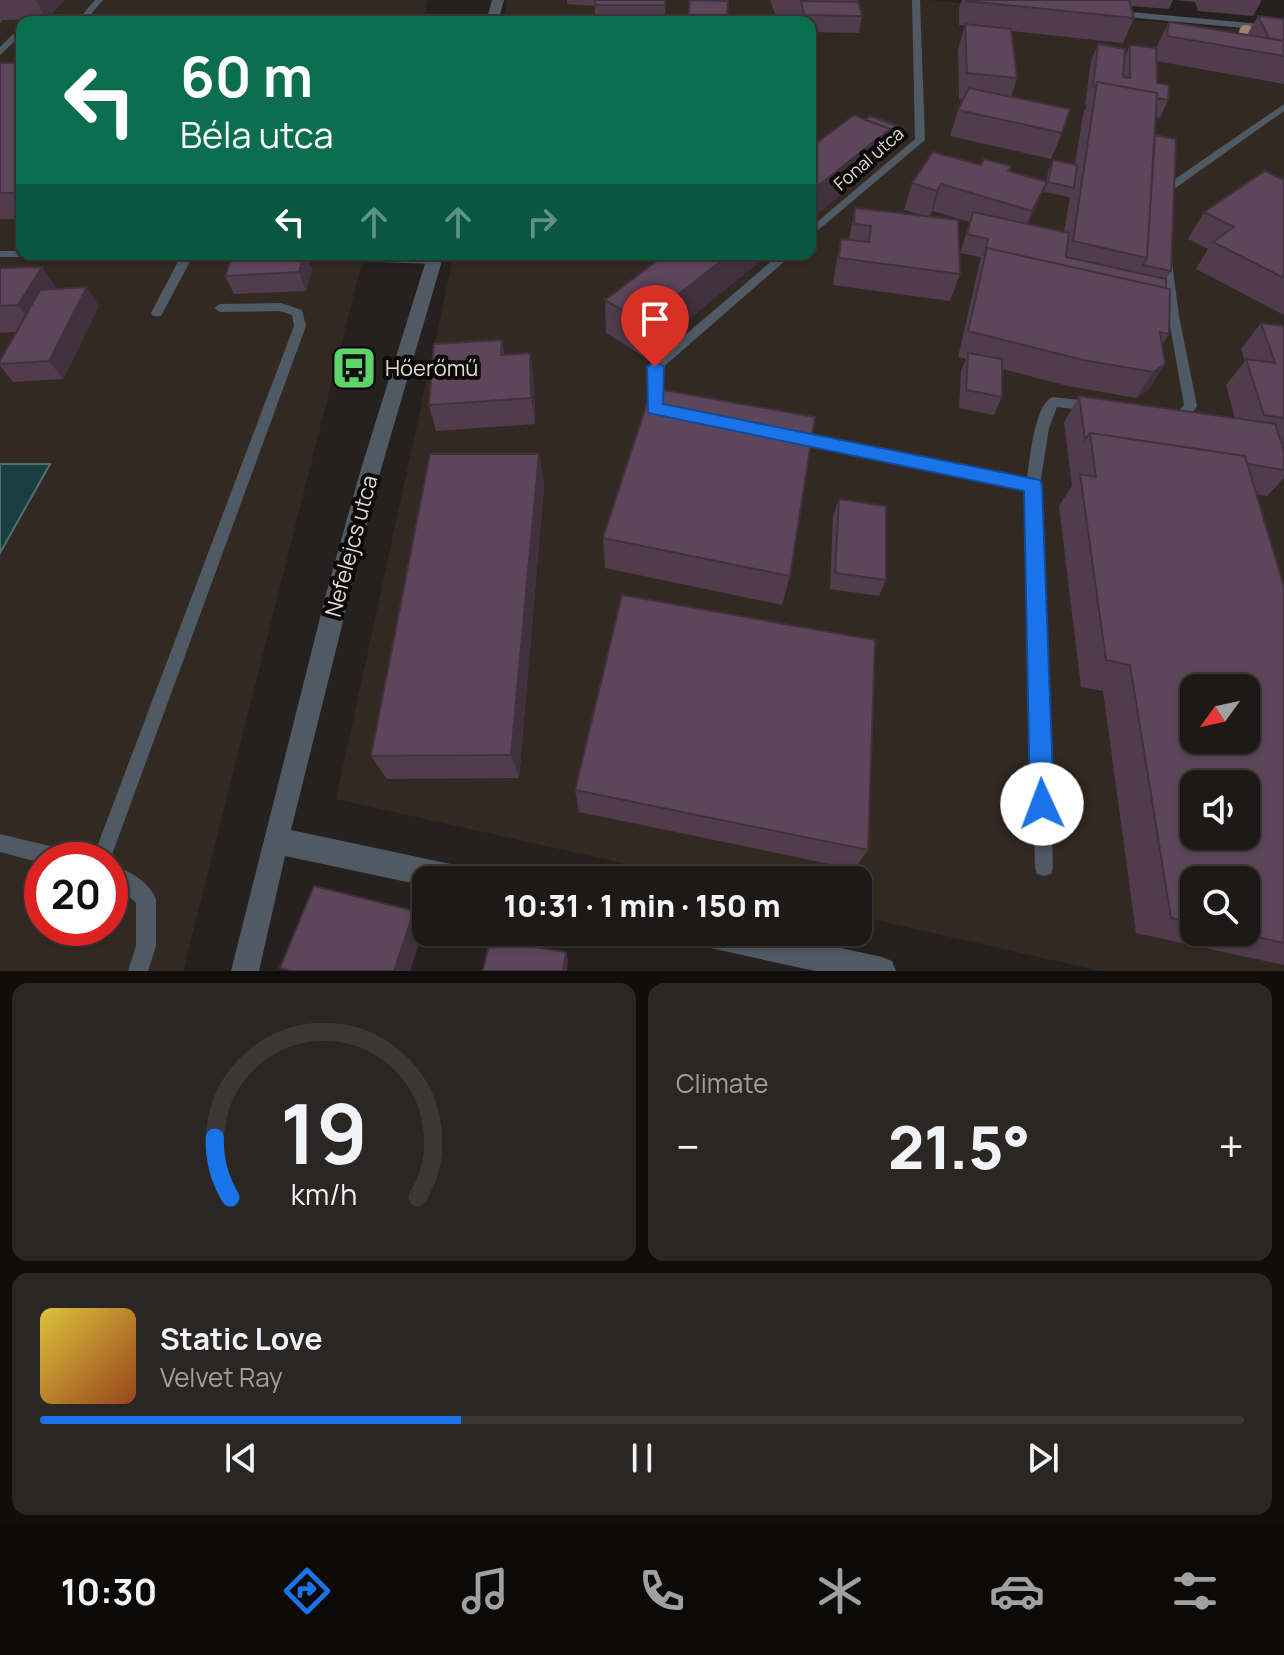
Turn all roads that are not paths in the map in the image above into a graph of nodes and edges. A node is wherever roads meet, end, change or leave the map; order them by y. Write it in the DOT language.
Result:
graph roads {
  1 [pos="99,0"];
  2 [pos="916,0"];
  3 [pos="1098,12"];
  4 [pos="85,16"];
  5 [pos="1284,29"];
  6 [pos="16,36"];
  7 [pos="0,52"];
  8 [pos="1284,107"];
  9 [pos="1167,214"];
  10 [pos="816,229"];
  11 [pos="1164,240"];
  12 [pos="185,260"];
  13 [pos="435,260"];
  14 [pos="780,260"];
  15 [pos="220,308"];
  16 [pos="157,313"];
  17 [pos="1112,410"];
  18 [pos="669,412"];
  19 [pos="1155,418"];
  20 [pos="772,433"];
  21 [pos="1033,485"];
  22 [pos="275,840"];
  23 [pos="108,842"];
  24 [pos="0,843"];
  25 [pos="24,849"];
  26 [pos="1044,867"];
  27 [pos="412,870"];
  28 [pos="128,882"];
  29 [pos="766,946"];
  30 [pos="138,971"];
  31 [pos="245,971"];
  32 [pos="882,971"];
  1 -- 4 [label="lane"];
  2 -- 10 [label="lane, Fonal utca"];
  3 -- 5 [label="street"];
  6 -- 7 [label="lane"];
  8 -- 9 [label="lane"];
  11 -- 19 [label="lane"];
  12 -- 16 [label="lane"];
  13 -- 22 [label="street, Nefelejcs utca"];
  14 -- 18 [label="lane"];
  15 -- 23 [label="lane"];
  17 -- 21 [label="lane"];
  20 -- 21 [label="lane"];
  21 -- 26 [label="lane"];
  22 -- 27 [label="street"];
  22 -- 31 [label="street, Nefelejcs utca"];
  24 -- 25 [label="lane"];
  28 -- 30 [label="lane"];
  29 -- 32 [label="street"];
}
